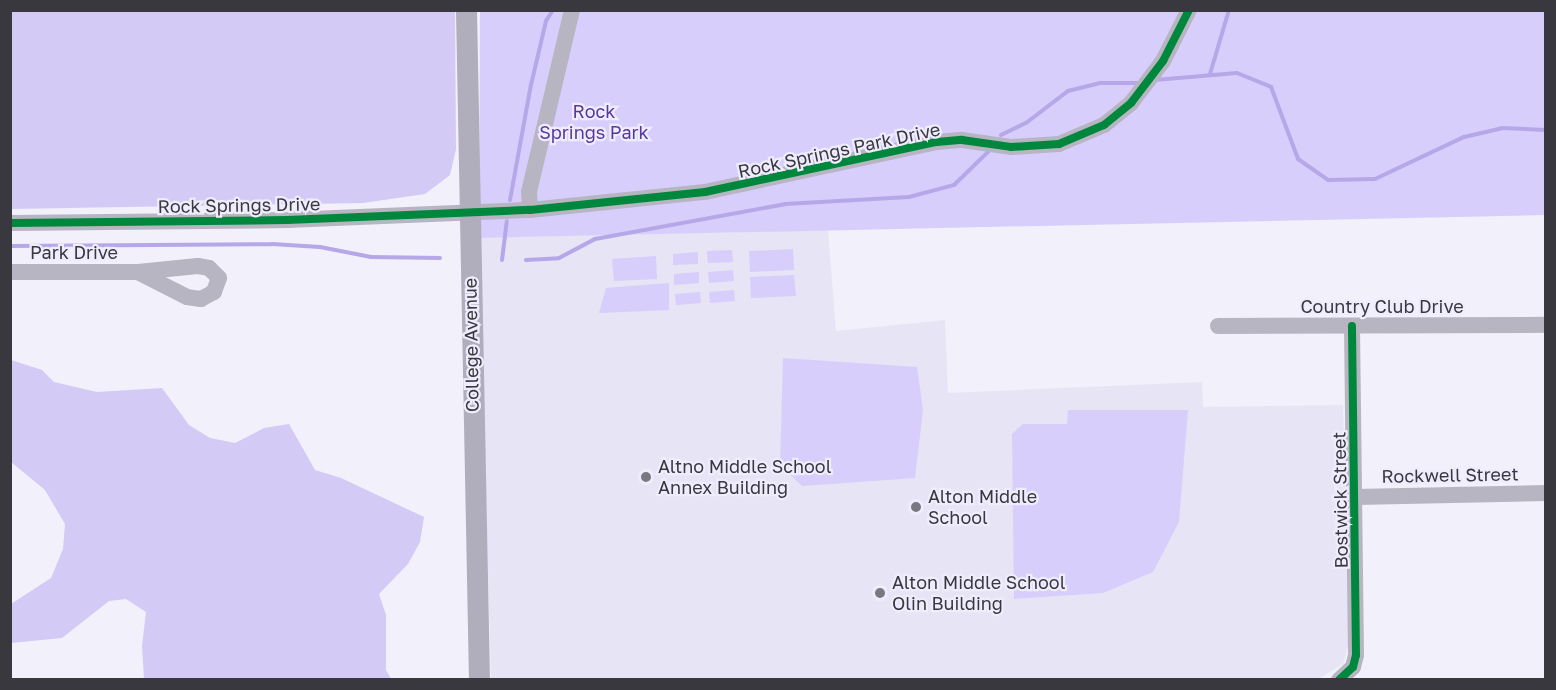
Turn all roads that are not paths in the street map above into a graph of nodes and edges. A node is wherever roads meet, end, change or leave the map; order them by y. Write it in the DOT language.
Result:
graph roads {
  1 [pos="466,10"];
  2 [pos="572,10"];
  3 [pos="1189,10"];
  4 [pos="530,210"];
  5 [pos="468,211"];
  6 [pos="10,223"];
  7 [pos="10,272"];
  8 [pos="138,272"];
  9 [pos="1545,325"];
  10 [pos="1218,326"];
  11 [pos="1352,326"];
  12 [pos="1545,493"];
  13 [pos="1355,496"];
  14 [pos="1344,676"];
  15 [pos="479,680"];
  1 -- 5 [label="main road, College Avenue"];
  2 -- 4 [label="street"];
  3 -- 4 [label="street, Rock Springs Park Drive"];
  4 -- 5 [label="street, Rock Springs Park Drive"];
  5 -- 6 [label="street, Rock Springs Drive"];
  5 -- 15 [label="main road, College Avenue"];
  7 -- 8 [label="street, Park Drive"];
  9 -- 11 [label="street, Country Club Drive"];
  10 -- 11 [label="street, Country Club Drive"];
  11 -- 13 [label="street, Bostwick Street"];
  12 -- 13 [label="street, Rockwell Street"];
  13 -- 14 [label="street, Bostwick Street"];
}
